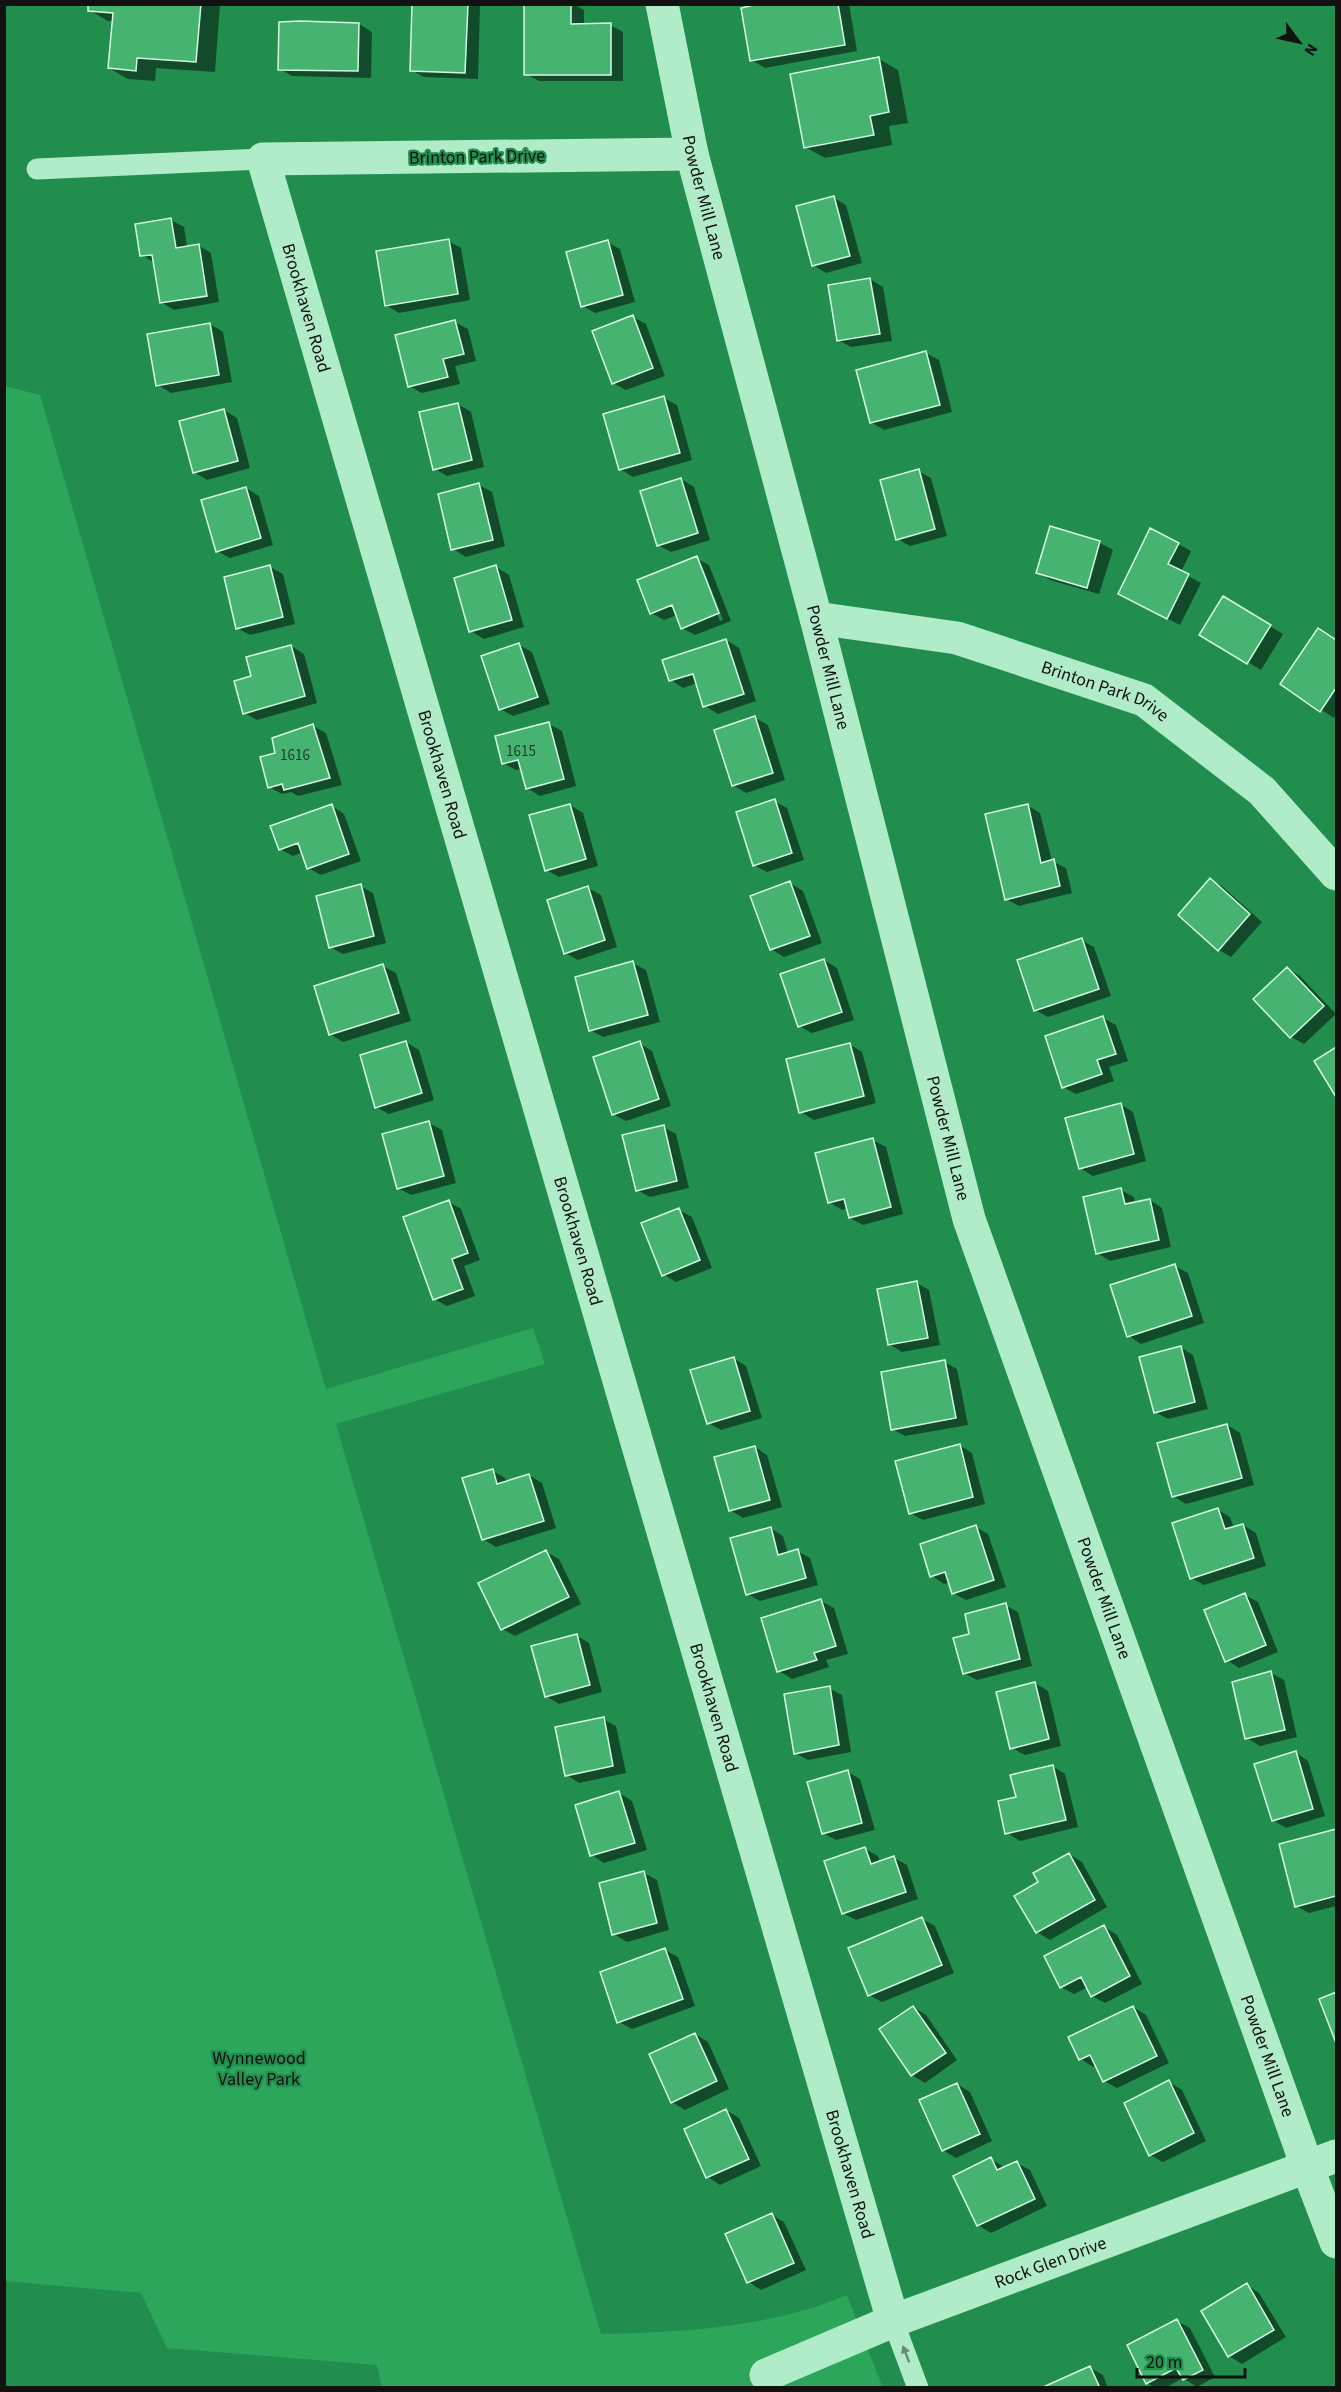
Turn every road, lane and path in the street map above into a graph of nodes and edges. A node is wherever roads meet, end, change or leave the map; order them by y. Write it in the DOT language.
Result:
graph roads {
  1 [pos="662,4"];
  2 [pos="692,154"];
  3 [pos="263,159"];
  4 [pos="37,169"];
  5 [pos="816,618"];
  6 [pos="1336,874"];
  7 [pos="1322,2162"];
  8 [pos="1336,2242"];
  9 [pos="893,2321"];
  10 [pos="766,2375"];
  11 [pos="913,2386"];
  1 -- 2 [label="street, Powder Mill Lane"];
  2 -- 3 [label="street, Brinton Park Drive"];
  2 -- 5 [label="street, Powder Mill Lane"];
  3 -- 4 [label="lane"];
  3 -- 9 [label="street, Brookhaven Road"];
  5 -- 6 [label="street, Brinton Park Drive"];
  5 -- 7 [label="street, Powder Mill Lane"];
  7 -- 8 [label="street, Powder Mill Lane"];
  7 -- 9 [label="street, Rock Glen Drive"];
  9 -- 10 [label="street, Rock Glen Drive"];
  11 -- 9 [label="lane, one-way"];
}
